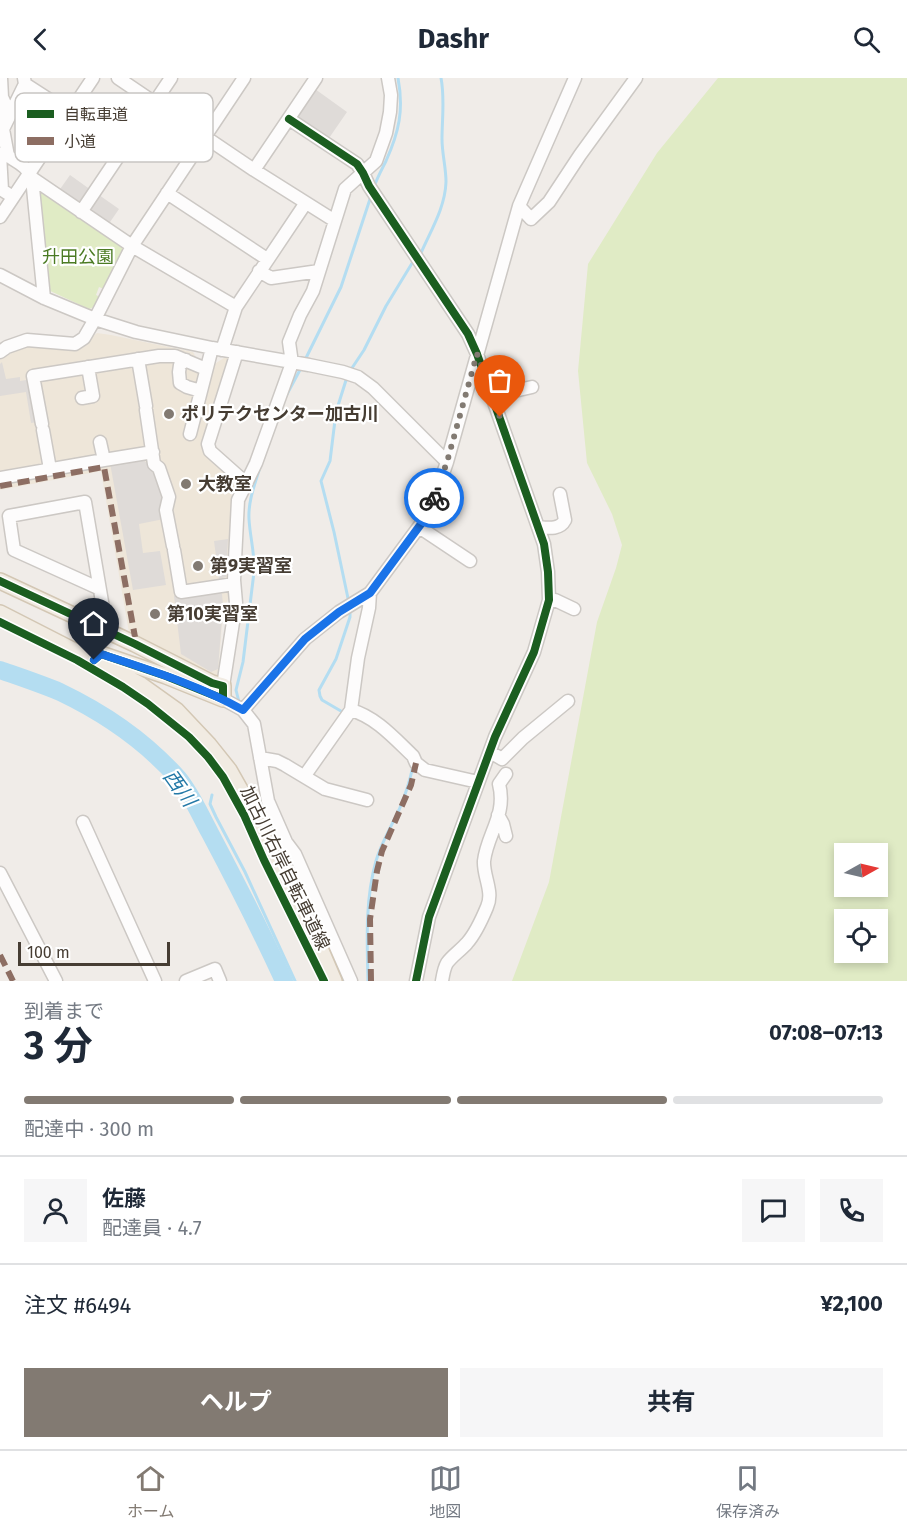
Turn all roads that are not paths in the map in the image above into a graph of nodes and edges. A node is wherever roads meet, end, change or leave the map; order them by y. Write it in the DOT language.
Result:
graph roads {
  1 [pos="1,78"];
  2 [pos="93,78"];
  3 [pos="118,78"];
  4 [pos="171,78"];
  5 [pos="244,78"];
  6 [pos="315,78"];
  7 [pos="388,78"];
  8 [pos="575,78"];
  9 [pos="636,78"];
  10 [pos="24,81"];
  11 [pos="41,93"];
  12 [pos="83,93"];
  13 [pos="140,93"];
  14 [pos="160,93"];
  15 [pos="15,102"];
  16 [pos="289,119"];
  17 [pos="0,122"];
  18 [pos="213,124"];
  19 [pos="213,142"];
  20 [pos="0,154"];
  21 [pos="15,161"];
  22 [pos="17,162"];
  23 [pos="40,162"];
  24 [pos="114,162"];
  25 [pos="188,162"];
  26 [pos="254,170"];
  27 [pos="363,173"];
  28 [pos="31,176"];
  29 [pos="167,193"];
  30 [pos="13,198"];
  31 [pos="305,204"];
  32 [pos="519,206"];
  33 [pos="81,212"];
  34 [pos="0,218"];
  35 [pos="335,221"];
  36 [pos="132,246"];
  37 [pos="267,259"];
  38 [pos="259,271"];
  39 [pos="320,271"];
  40 [pos="0,275"];
  41 [pos="44,298"];
  42 [pos="236,307"];
  43 [pos="95,319"];
  44 [pos="217,349"];
  45 [pos="0,351"];
  46 [pos="237,352"];
  47 [pos="477,354"];
  48 [pos="138,359"];
  49 [pos="186,360"];
  50 [pos="292,363"];
  51 [pos="88,367"];
  52 [pos="206,369"];
  53 [pos="532,387"];
  54 [pos="201,391"];
  55 [pos="492,396"];
  56 [pos="82,398"];
  57 [pos="190,434"];
  58 [pos="100,442"];
  59 [pos="153,452"];
  60 [pos="104,460"];
  61 [pos="447,462"];
  62 [pos="50,470"];
  63 [pos="0,478"];
  64 [pos="246,483"];
  65 [pos="560,494"];
  66 [pos="419,527"];
  67 [pos="538,527"];
  68 [pos="0,544"];
  69 [pos="14,550"];
  70 [pos="470,561"];
  71 [pos="0,581"];
  72 [pos="234,584"];
  73 [pos="98,588"];
  74 [pos="370,593"];
  75 [pos="549,600"];
  76 [pos="574,609"];
  77 [pos="0,613"];
  78 [pos="107,632"];
  79 [pos="94,660"];
  80 [pos="223,692"];
  81 [pos="568,701"];
  82 [pos="243,710"];
  83 [pos="351,710"];
  84 [pos="490,752"];
  85 [pos="260,758"];
  86 [pos="308,771"];
  87 [pos="506,774"];
  88 [pos="478,782"];
  89 [pos="367,800"];
  90 [pos="498,815"];
  91 [pos="83,822"];
  92 [pos="506,836"];
  93 [pos="0,873"];
  94 [pos="56,981"];
  95 [pos="156,981"];
  96 [pos="186,981"];
  97 [pos="220,981"];
  98 [pos="334,981"];
  99 [pos="351,981"];
  100 [pos="416,981"];
  101 [pos="442,981"];
  1 -- 17 [label="street"];
  2 -- 12 [label="street"];
  3 -- 13 [label="street"];
  4 -- 14 [label="street"];
  5 -- 18 [label="street"];
  6 -- 16 [label="street"];
  7 -- 27 [label="street"];
  8 -- 32 [label="street"];
  9 -- 32 [label="street"];
  10 -- 11 [label="street"];
  15 -- 21 [label="street"];
  16 -- 26 [label="street"];
  16 -- 27 [label="street"];
  19 -- 26 [label="street"];
  20 -- 30 [label="street"];
  22 -- 28 [label="street"];
  23 -- 28 [label="street"];
  24 -- 33 [label="street"];
  25 -- 29 [label="street"];
  26 -- 31 [label="street"];
  27 -- 35 [label="street"];
  27 -- 47 [label="street"];
  28 -- 30 [label="street"];
  28 -- 33 [label="street"];
  28 -- 41 [label="street"];
  29 -- 36 [label="street"];
  29 -- 37 [label="street"];
  30 -- 34 [label="street"];
  31 -- 35 [label="street"];
  31 -- 37 [label="street"];
  32 -- 47 [label="street"];
  33 -- 36 [label="street"];
  35 -- 39 [label="street"];
  36 -- 42 [label="street"];
  36 -- 43 [label="street"];
  37 -- 38 [label="street"];
  38 -- 39 [label="street"];
  38 -- 42 [label="street"];
  39 -- 50 [label="street"];
  40 -- 41 [label="street"];
  41 -- 43 [label="street"];
  42 -- 44 [label="street"];
  43 -- 44 [label="street"];
  43 -- 45 [label="street"];
  44 -- 46 [label="street"];
  44 -- 52 [label="street"];
  46 -- 50 [label="street"];
  46 -- 64 [label="street"];
  47 -- 55 [label="street"];
  47 -- 61 [label="street"];
  48 -- 49 [label="street"];
  48 -- 51 [label="street"];
  48 -- 59 [label="street"];
  49 -- 52 [label="street"];
  49 -- 54 [label="street"];
  50 -- 61 [label="street"];
  50 -- 64 [label="street"];
  51 -- 56 [label="street"];
  51 -- 62 [label="street"];
  52 -- 54 [label="street"];
  53 -- 55 [label="street"];
  54 -- 57 [label="street"];
  55 -- 67 [label="street"];
  58 -- 60 [label="street"];
  59 -- 60 [label="street"];
  59 -- 72 [label="street"];
  60 -- 62 [label="street"];
  61 -- 66 [label="street"];
  62 -- 63 [label="street"];
  64 -- 72 [label="street"];
  65 -- 67 [label="street"];
  66 -- 70 [label="street"];
  66 -- 74 [label="street"];
  67 -- 75 [label="street"];
  68 -- 69 [label="street"];
  69 -- 73 [label="street"];
  69 -- 73 [label="street"];
  71 -- 78 [label="main road"];
  72 -- 80 [label="street"];
  73 -- 78 [label="street"];
  74 -- 82 [label="street"];
  74 -- 83 [label="street"];
  75 -- 76 [label="street"];
  75 -- 84 [label="street"];
  77 -- 79 [label="main road"];
  78 -- 80 [label="main road"];
  79 -- 80 [label="main road"];
  79 -- 98 [label="main road"];
  80 -- 82 [label="street"];
  81 -- 84 [label="street"];
  82 -- 85 [label="street"];
  83 -- 86 [label="street"];
  83 -- 88 [label="street"];
  84 -- 88 [label="street"];
  85 -- 89 [label="street"];
  85 -- 99 [label="street"];
  87 -- 90 [label="street"];
  88 -- 100 [label="street"];
  90 -- 92 [label="street"];
  90 -- 101 [label="street"];
  91 -- 95 [label="street"];
  93 -- 94 [label="street"];
  96 -- 97 [label="street"];
}
